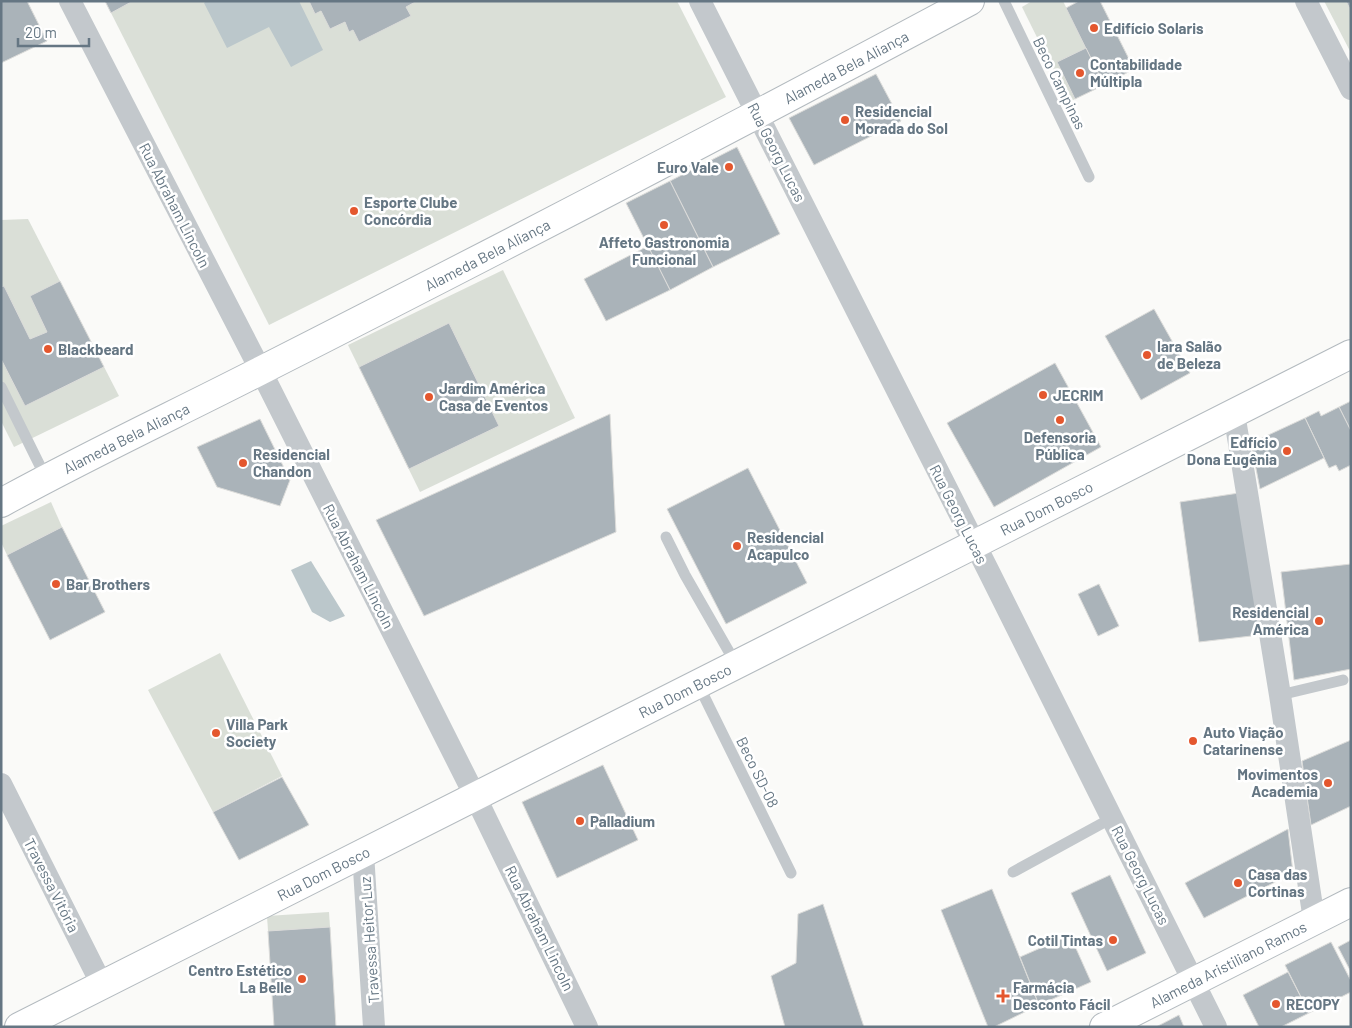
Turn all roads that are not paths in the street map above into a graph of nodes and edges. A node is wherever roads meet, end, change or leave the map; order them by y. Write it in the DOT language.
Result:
graph roads {
  1 [pos="70,1"];
  2 [pos="700,1"];
  3 [pos="970,1"];
  4 [pos="1004,1"];
  5 [pos="1306,1"];
  6 [pos="1349,83"];
  7 [pos="758,115"];
  8 [pos="1089,177"];
  9 [pos="1351,354"];
  10 [pos="261,371"];
  11 [pos="1,387"];
  12 [pos="1234,413"];
  13 [pos="46,478"];
  14 [pos="1,503"];
  15 [pos="666,537"];
  16 [pos="974,544"];
  17 [pos="736,665"];
  18 [pos="1343,680"];
  19 [pos="698,684"];
  20 [pos="1280,695"];
  21 [pos="1,784"];
  22 [pos="475,796"];
  23 [pos="1112,818"];
  24 [pos="363,853"];
  25 [pos="1013,872"];
  26 [pos="790,873"];
  27 [pos="1351,902"];
  28 [pos="1314,920"];
  29 [pos="1194,981"];
  30 [pos="102,985"];
  31 [pos="19,1027"];
  32 [pos="374,1027"];
  33 [pos="587,1027"];
  34 [pos="1104,1027"];
  35 [pos="1216,1027"];
  1 -- 10 [label="street, Rua Abraham Lincoln"];
  2 -- 7 [label="street, Rua Georg Lucas"];
  3 -- 7 [label="street, Alameda Bela Aliança"];
  4 -- 8 [label="lane, Beco Campinas"];
  5 -- 6 [label="street"];
  7 -- 10 [label="street, Alameda Bela Aliança"];
  7 -- 16 [label="street, Rua Georg Lucas"];
  9 -- 12 [label="street, Rua Dom Bosco"];
  10 -- 13 [label="street, Alameda Bela Aliança"];
  10 -- 22 [label="street, Rua Abraham Lincoln"];
  11 -- 13 [label="lane"];
  12 -- 16 [label="street, Rua Dom Bosco"];
  12 -- 20 [label="street"];
  13 -- 14 [label="street, Alameda Bela Aliança"];
  15 -- 17 [label="lane"];
  16 -- 17 [label="street, Rua Dom Bosco"];
  16 -- 23 [label="street, Rua Georg Lucas"];
  17 -- 19 [label="street, Rua Dom Bosco"];
  18 -- 20 [label="lane"];
  19 -- 22 [label="street, Rua Dom Bosco"];
  19 -- 26 [label="lane, Beco SD-08"];
  20 -- 28 [label="street"];
  21 -- 30 [label="street, Travessa Vitória"];
  22 -- 24 [label="street, Rua Dom Bosco"];
  22 -- 33 [label="street, Rua Abraham Lincoln"];
  23 -- 25 [label="lane"];
  23 -- 29 [label="street, Rua Georg Lucas"];
  24 -- 30 [label="street, Rua Dom Bosco"];
  24 -- 32 [label="street, Travessa Heitor Luz"];
  27 -- 28 [label="street, Alameda Aristiliano Ramos"];
  28 -- 29 [label="street, Alameda Aristiliano Ramos"];
  29 -- 34 [label="street, Alameda Aristiliano Ramos"];
  29 -- 35 [label="street, Rua Georg Lucas"];
  30 -- 31 [label="street, Rua Dom Bosco"];
}
